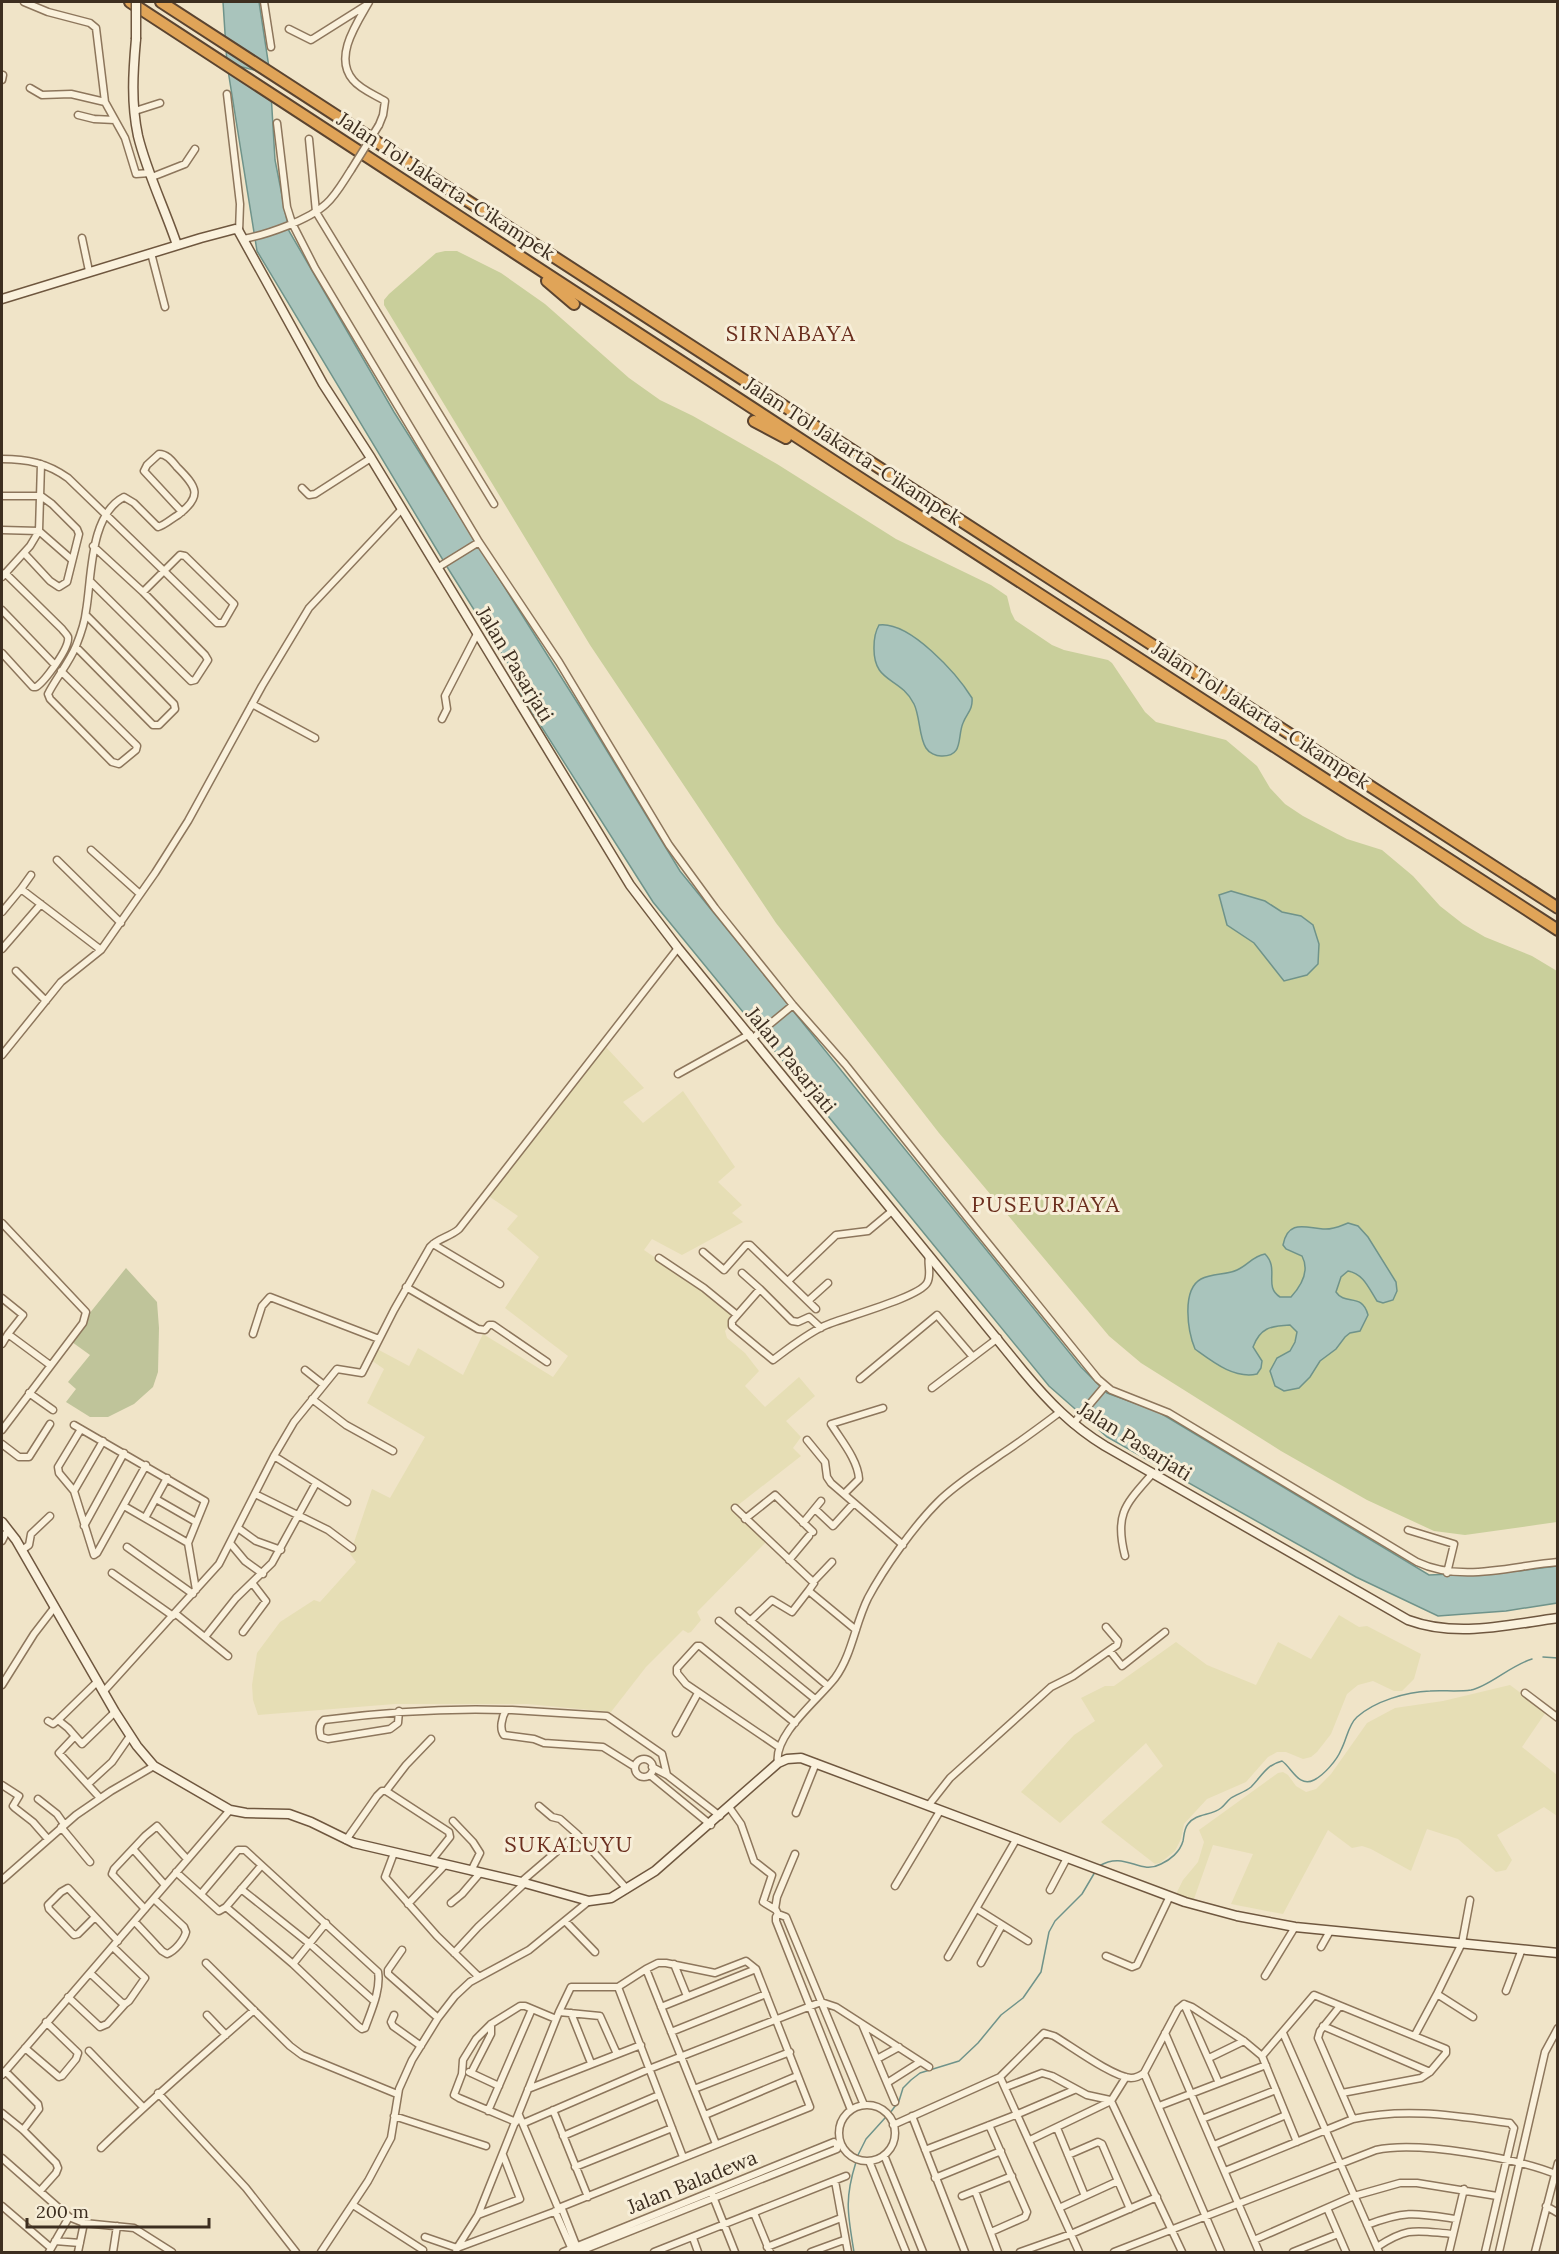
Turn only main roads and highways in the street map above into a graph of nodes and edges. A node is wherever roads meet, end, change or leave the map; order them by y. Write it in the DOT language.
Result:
graph roads {
  1 [pos="130,2"];
  2 [pos="136,2"];
  3 [pos="161,2"];
  4 [pos="177,245"];
  5 [pos="521,257"];
  6 [pos="2,299"];
  7 [pos="574,304"];
  8 [pos="754,421"];
  9 [pos="843,467"];
  10 [pos="1557,908"];
  11 [pos="1557,930"];
  12 [pos="2,1522"];
  13 [pos="1557,1618"];
  14 [pos="1557,1953"];
  1 -- 5 [label="highway, Jalan Tol Jakarta–Cikampek"];
  2 -- 4 [label="main road, bridge"];
  3 -- 10 [label="highway, Jalan Tol Jakarta–Cikampek"];
  4 -- 6 [label="main road"];
  4 -- 13 [label="main road, Jalan Pasarjati"];
  5 -- 7 [label="highway"];
  5 -- 9 [label="highway, Jalan Tol Jakarta–Cikampek"];
  8 -- 9 [label="highway"];
  9 -- 11 [label="highway, Jalan Tol Jakarta–Cikampek"];
  12 -- 14 [label="main road"];
}
